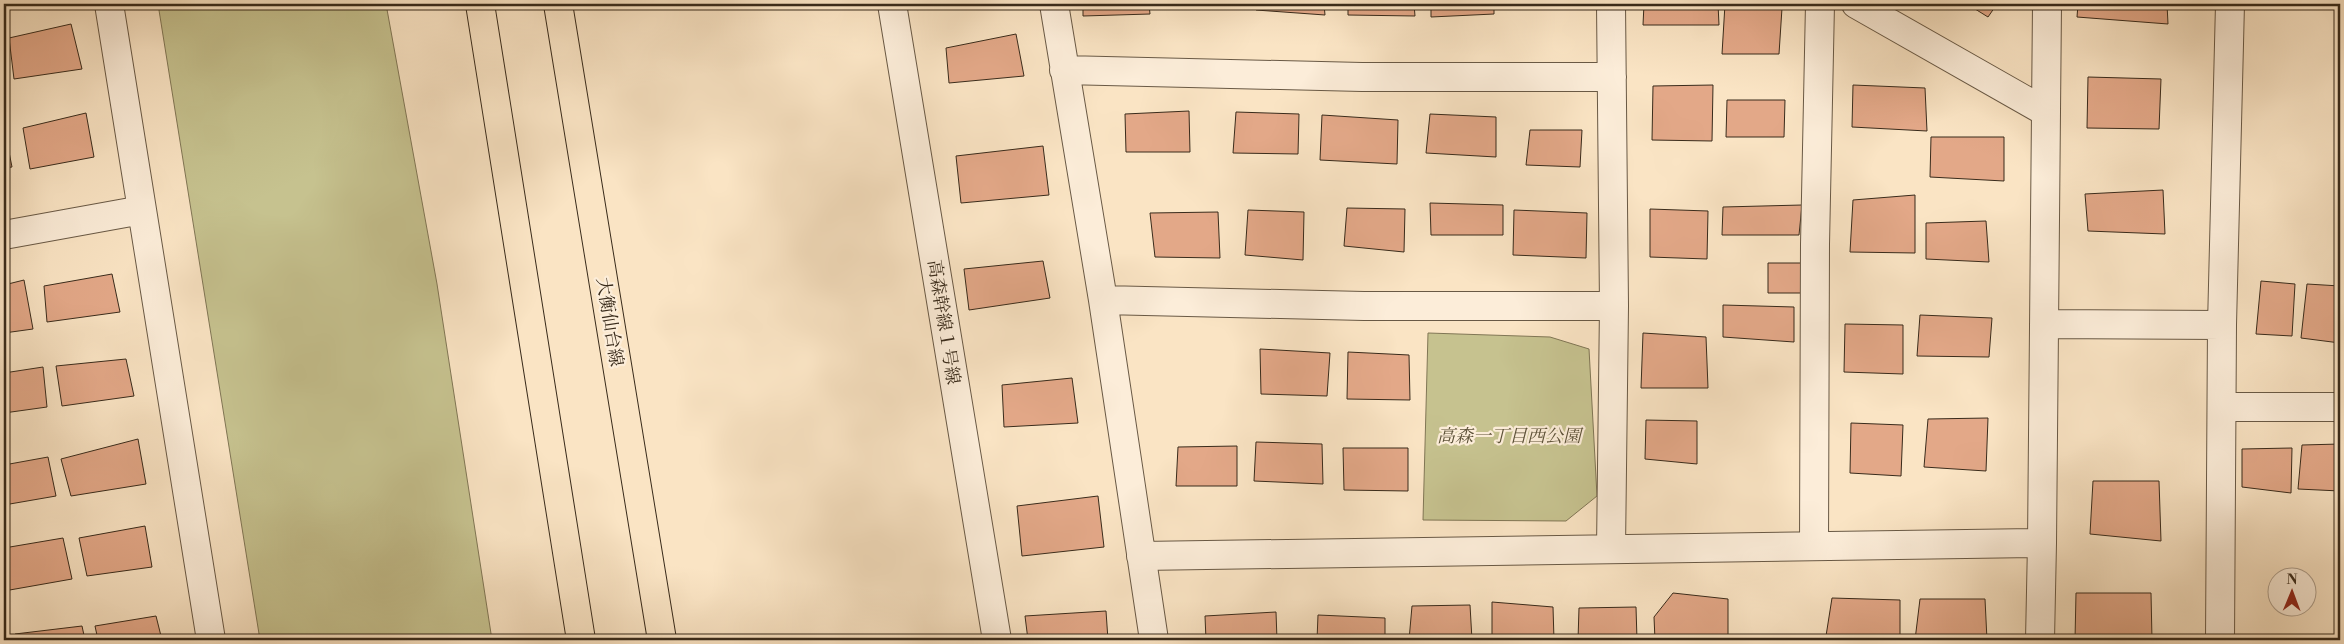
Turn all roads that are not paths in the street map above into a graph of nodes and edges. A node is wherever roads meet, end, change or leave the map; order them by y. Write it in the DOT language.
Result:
graph roads {
  1 [pos="109,4"];
  2 [pos="480,4"];
  3 [pos="558,4"];
  4 [pos="892,4"];
  5 [pos="1054,4"];
  6 [pos="1611,4"];
  7 [pos="1820,4"];
  8 [pos="1856,4"];
  9 [pos="2047,4"];
  10 [pos="2230,4"];
  11 [pos="1064,70"];
  12 [pos="1612,77"];
  13 [pos="2046,112"];
  14 [pos="142,210"];
  15 [pos="4,235"];
  16 [pos="1102,300"];
  17 [pos="1614,306"];
  18 [pos="2044,324"];
  19 [pos="2222,325"];
  20 [pos="2223,407"];
  21 [pos="2340,407"];
  22 [pos="2042,543"];
  23 [pos="1814,546"];
  24 [pos="1611,549"];
  25 [pos="1141,556"];
  26 [pos="211,640"];
  27 [pos="581,640"];
  28 [pos="662,640"];
  29 [pos="997,640"];
  30 [pos="1154,640"];
  31 [pos="2040,640"];
  32 [pos="2220,640"];
  1 -- 14 [label="street"];
  2 -- 27 [label="main road"];
  3 -- 28 [label="main road, 大衡仙台線"];
  4 -- 29 [label="street, 高森幹線１号線"];
  5 -- 11 [label="street"];
  6 -- 12 [label="street"];
  7 -- 23 [label="street"];
  8 -- 13 [label="street"];
  9 -- 13 [label="street"];
  10 -- 19 [label="street"];
  11 -- 12 [label="street"];
  11 -- 16 [label="street"];
  12 -- 17 [label="street"];
  13 -- 18 [label="street"];
  14 -- 15 [label="street"];
  14 -- 26 [label="street"];
  16 -- 17 [label="street"];
  16 -- 25 [label="street"];
  17 -- 24 [label="street"];
  18 -- 19 [label="street"];
  18 -- 22 [label="street"];
  19 -- 20 [label="street"];
  20 -- 21 [label="street"];
  20 -- 32 [label="street"];
  22 -- 23 [label="street"];
  22 -- 31 [label="street"];
  23 -- 24 [label="street"];
  24 -- 25 [label="street"];
  25 -- 30 [label="street"];
}
